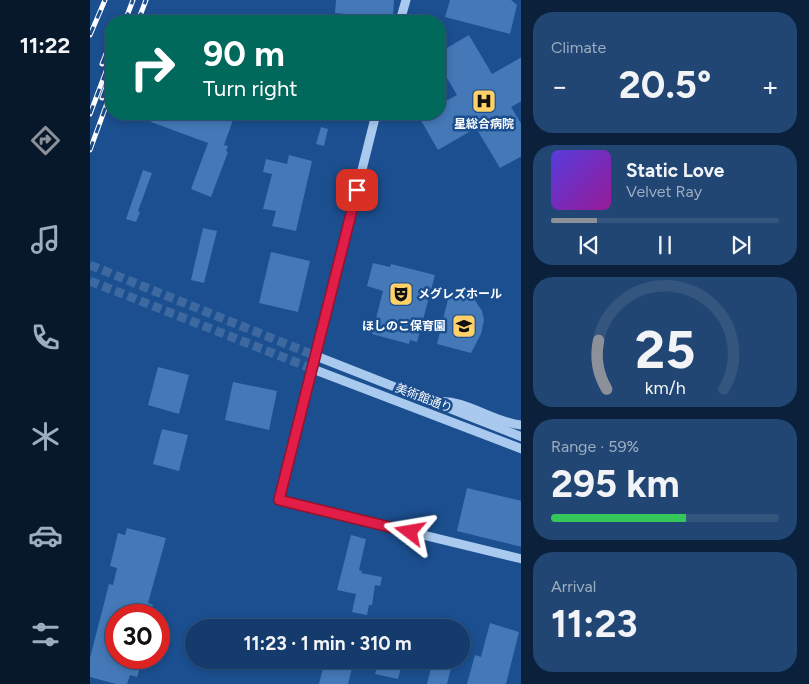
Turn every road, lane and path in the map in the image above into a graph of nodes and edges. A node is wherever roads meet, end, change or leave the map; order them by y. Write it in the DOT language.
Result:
graph roads {
  1 [pos="406,0"];
  2 [pos="402,15"];
  3 [pos="374,120"];
  4 [pos="321,358"];
  5 [pos="318,371"];
  6 [pos="434,403"];
  7 [pos="521,425"];
  8 [pos="521,436"];
  9 [pos="521,449"];
  10 [pos="521,560"];
  1 -- 2 [label="street"];
  3 -- 10 [label="street"];
  4 -- 6 [label="street, 美術館通り"];
  5 -- 9 [label="street, 美術館通り"];
  6 -- 7 [label="street"];
  6 -- 8 [label="street, 美術館通り"];
}
